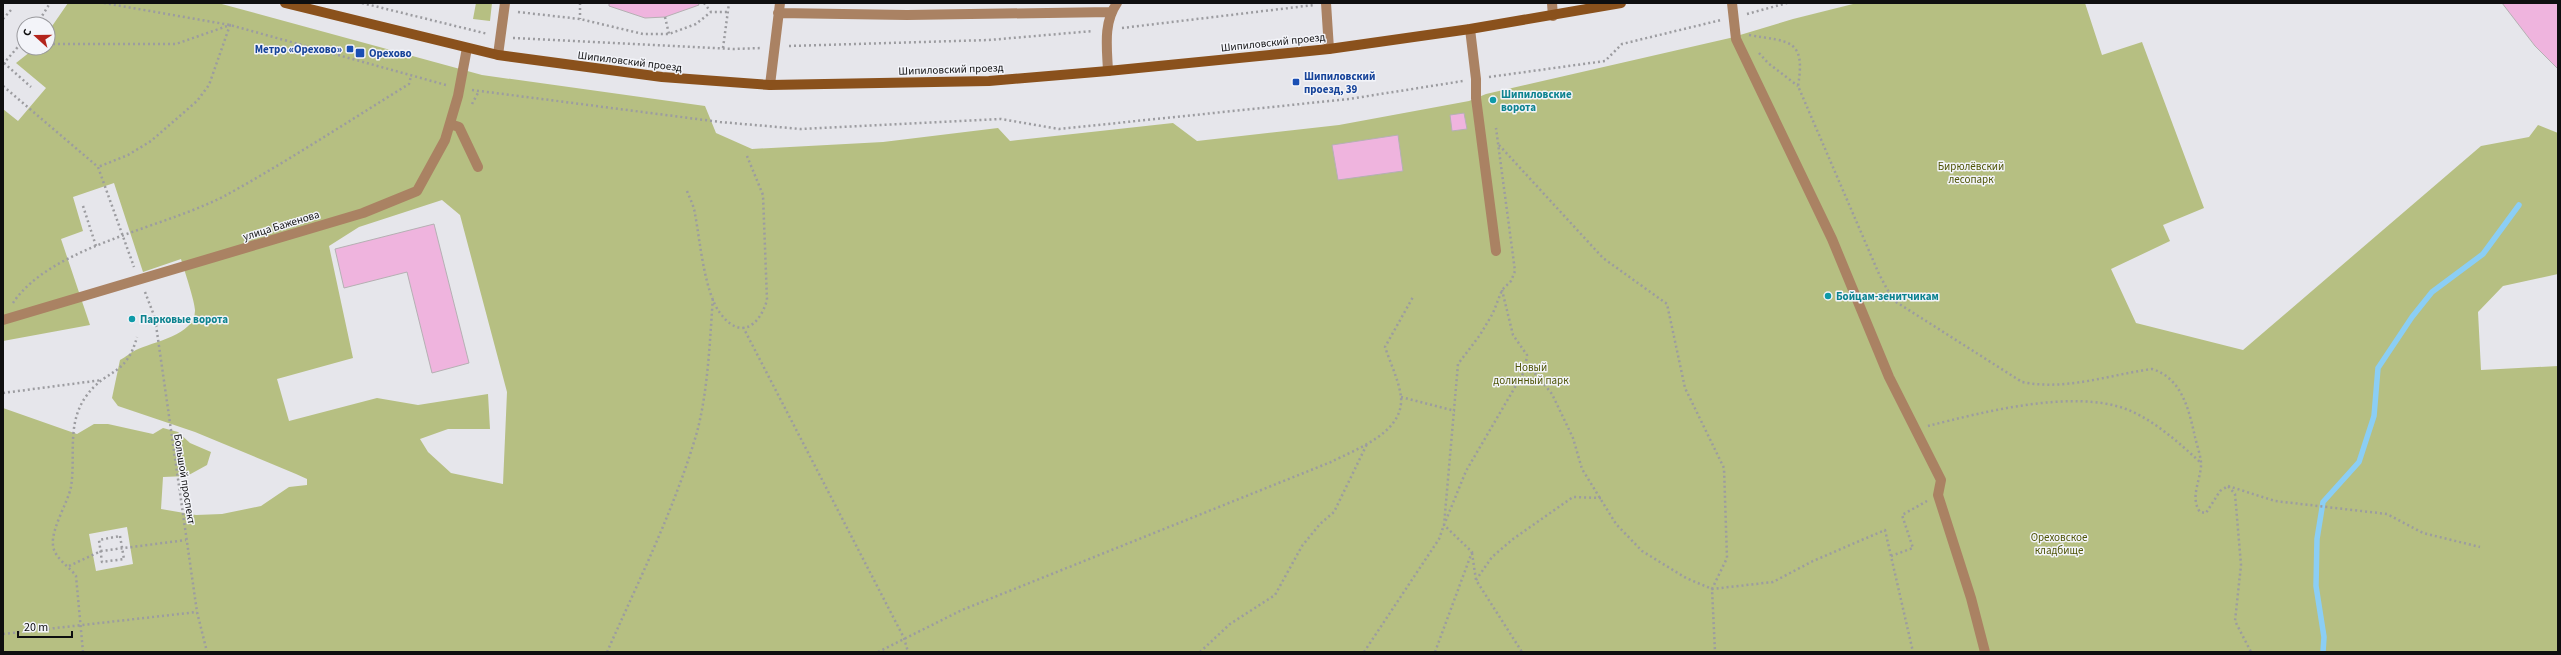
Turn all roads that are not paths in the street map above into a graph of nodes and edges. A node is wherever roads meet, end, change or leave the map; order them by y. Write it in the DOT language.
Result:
graph roads {
  1 [pos="285,3"];
  2 [pos="1117,3"];
  3 [pos="1326,3"];
  4 [pos="1552,3"];
  5 [pos="1621,3"];
  6 [pos="1732,3"];
  7 [pos="509,7"];
  8 [pos="779,8"];
  9 [pos="1111,12"];
  10 [pos="1553,16"];
  11 [pos="1470,29"];
  12 [pos="467,48"];
  13 [pos="1329,49"];
  14 [pos="498,55"];
  15 [pos="1108,72"];
  16 [pos="770,85"];
  17 [pos="450,124"];
  18 [pos="478,167"];
  19 [pos="1496,251"];
  20 [pos="3,320"];
  21 [pos="1985,652"];
  1 -- 12 [label="main road, Шипиловский проезд"];
  2 -- 9 [label="lane"];
  3 -- 13 [label="lane"];
  4 -- 10 [label="lane"];
  5 -- 10 [label="main road, Шипиловский проезд"];
  6 -- 21 [label="lane"];
  7 -- 14 [label="lane"];
  8 -- 9 [label="lane"];
  8 -- 16 [label="lane"];
  9 -- 15 [label="lane"];
  10 -- 11 [label="main road, Шипиловский проезд"];
  11 -- 13 [label="main road, Шипиловский проезд"];
  11 -- 19 [label="lane"];
  12 -- 14 [label="main road, Шипиловский проезд"];
  12 -- 17 [label="lane, улица Баженова"];
  13 -- 15 [label="main road, Шипиловский проезд"];
  14 -- 16 [label="main road, Шипиловский проезд"];
  15 -- 16 [label="main road, Шипиловский проезд"];
  17 -- 18 [label="lane"];
  17 -- 20 [label="lane, улица Баженова"];
}
